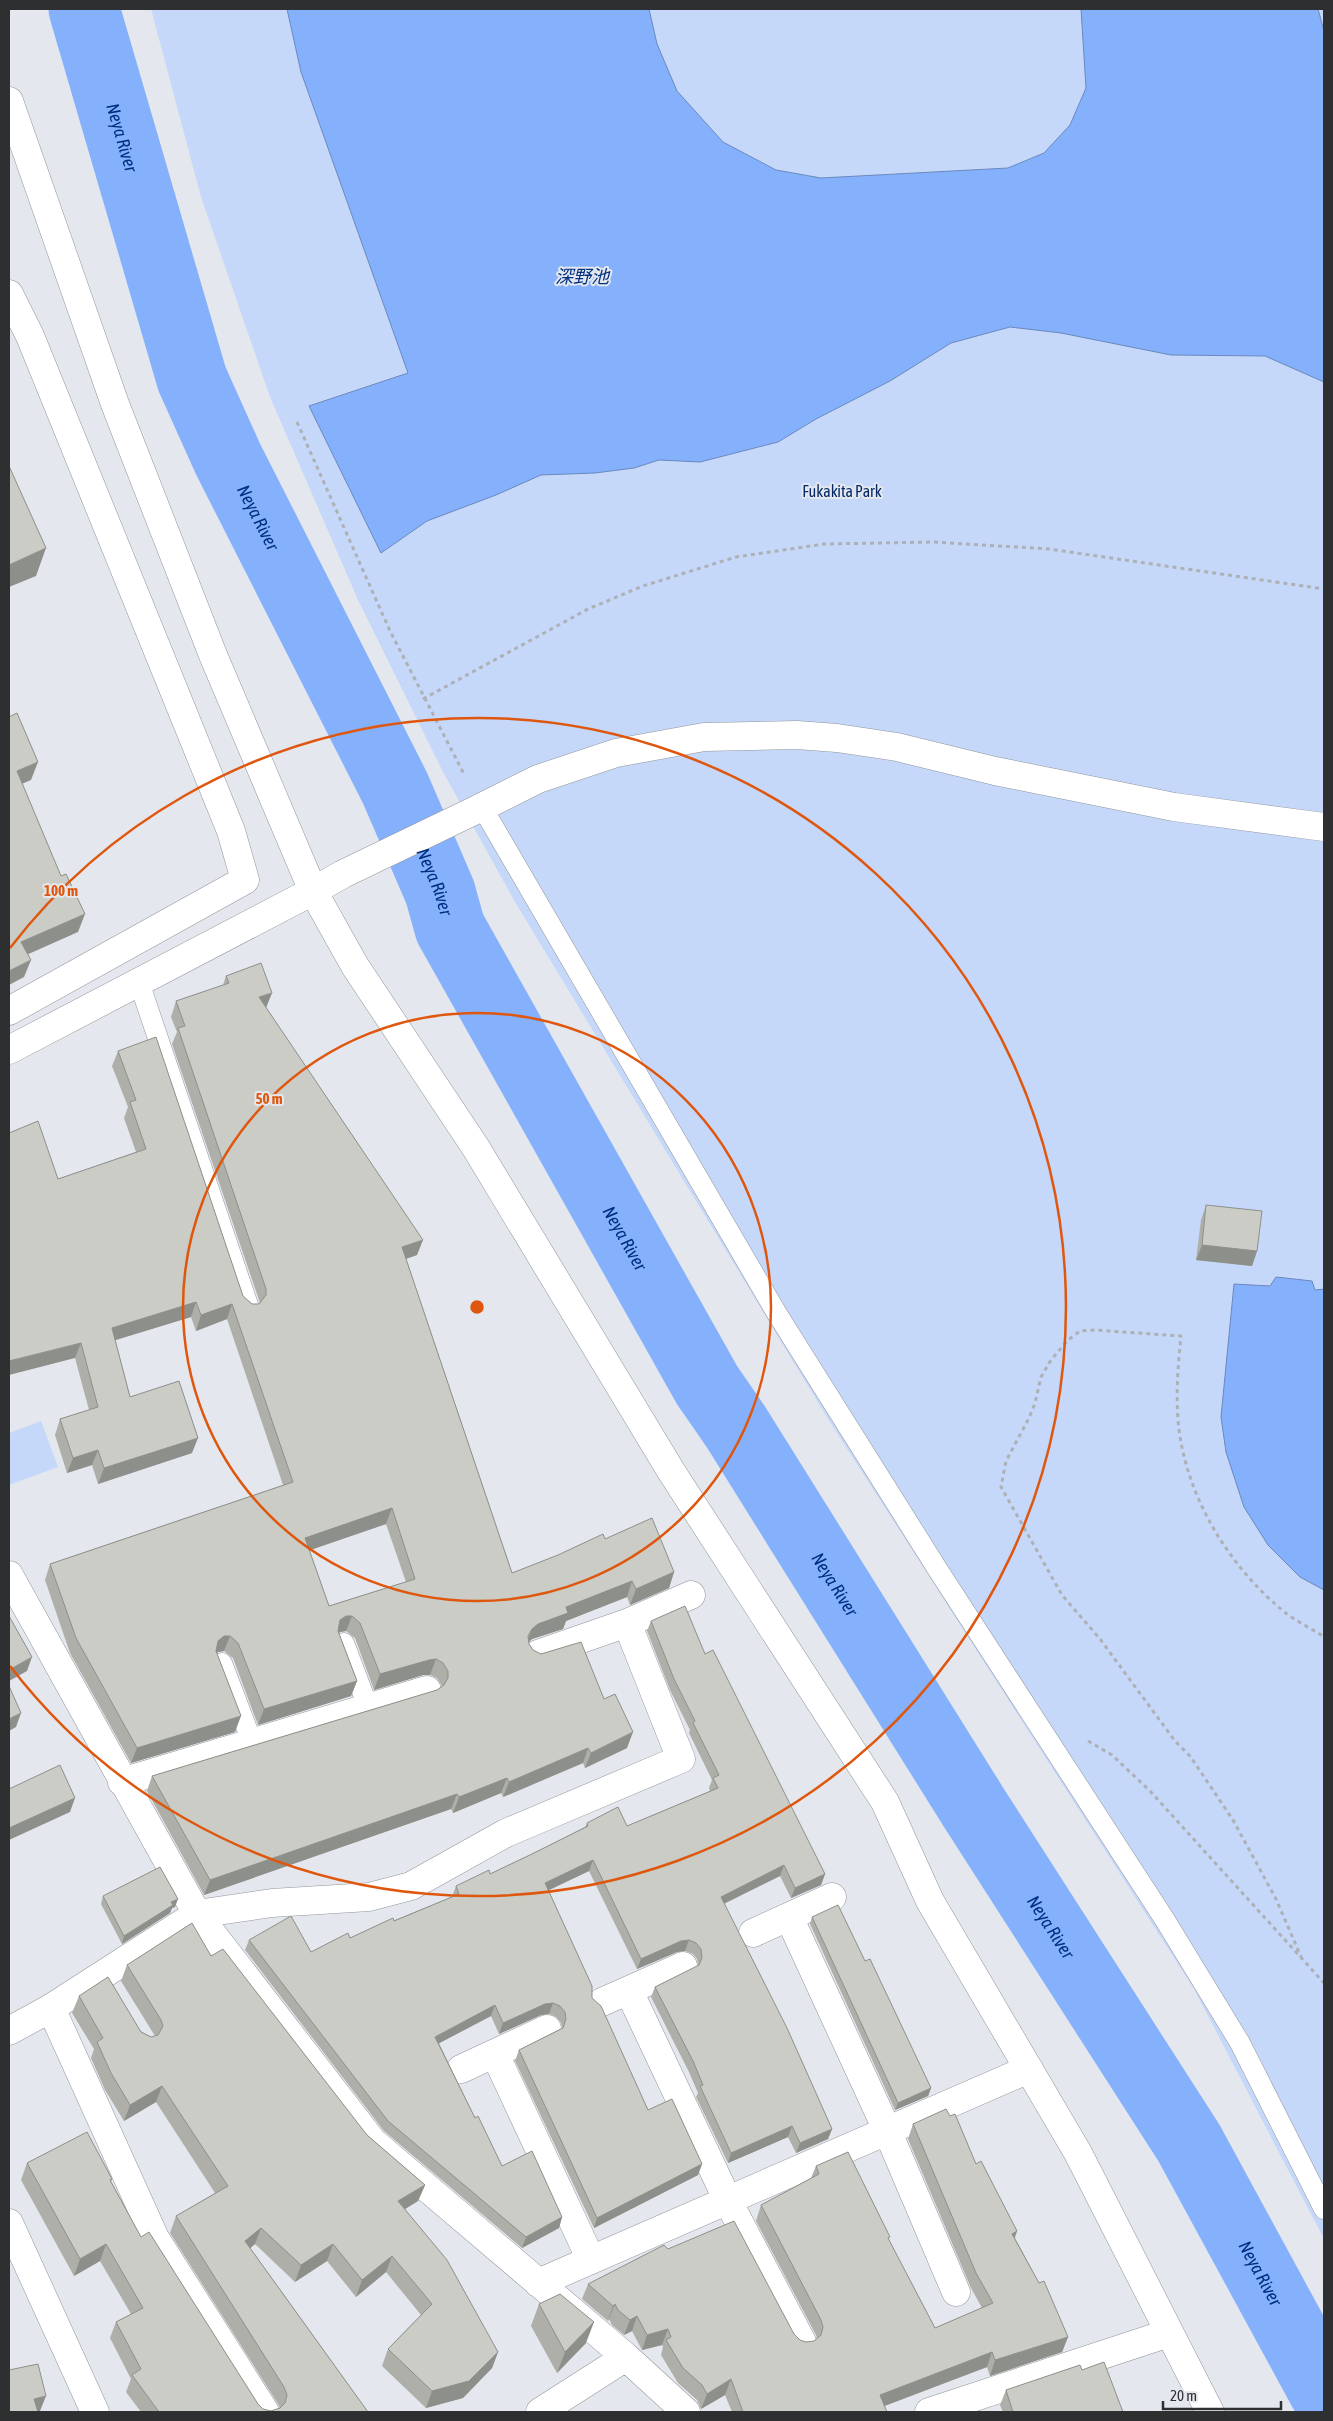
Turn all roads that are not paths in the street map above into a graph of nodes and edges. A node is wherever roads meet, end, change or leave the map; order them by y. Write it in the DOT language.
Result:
graph roads {
  1 [pos="9,100"];
  2 [pos="9,294"];
  3 [pos="482,808"];
  4 [pos="1324,827"];
  5 [pos="313,891"];
  6 [pos="139,982"];
  7 [pos="9,1011"];
  8 [pos="9,1050"];
  9 [pos="249,1308"];
  10 [pos="9,1575"];
  11 [pos="691,1596"];
  12 [pos="627,1623"];
  13 [pos="344,1643"];
  14 [pos="538,1654"];
  15 [pos="222,1663"];
  16 [pos="427,1690"];
  17 [pos="368,1707"];
  18 [pos="252,1742"];
  19 [pos="122,1782"];
  20 [pos="832,1897"];
  21 [pos="197,1914"];
  22 [pos="789,1917"];
  23 [pos="753,1933"];
  24 [pos="683,1966"];
  25 [pos="629,1991"];
  26 [pos="602,2002"];
  27 [pos="51,2008"];
  28 [pos="547,2029"];
  29 [pos="9,2031"];
  30 [pos="494,2054"];
  31 [pos="461,2068"];
  32 [pos="1029,2068"];
  33 [pos="887,2130"];
  34 [pos="728,2200"];
  35 [pos="1324,2209"];
  36 [pos="9,2223"];
  37 [pos="591,2260"];
  38 [pos="538,2284"];
  39 [pos="956,2292"];
  40 [pos="1169,2332"];
  41 [pos="802,2342"];
  42 [pos="626,2357"];
  43 [pos="95,2412"];
  44 [pos="266,2412"];
  45 [pos="540,2412"];
  46 [pos="686,2412"];
  47 [pos="929,2412"];
  48 [pos="1210,2412"];
  1 -- 5 [label="street"];
  2 -- 7 [label="street"];
  3 -- 4 [label="street"];
  3 -- 5 [label="street"];
  3 -- 35 [label="lane"];
  5 -- 6 [label="street"];
  5 -- 32 [label="street"];
  6 -- 8 [label="street"];
  6 -- 9 [label="lane"];
  10 -- 19 [label="street"];
  11 -- 12 [label="street"];
  12 -- 14 [label="street"];
  12 -- 21 [label="street"];
  13 -- 17 [label="lane"];
  15 -- 18 [label="lane"];
  16 -- 17 [label="street"];
  17 -- 18 [label="street"];
  18 -- 19 [label="street"];
  19 -- 21 [label="street"];
  20 -- 22 [label="street"];
  21 -- 27 [label="street"];
  21 -- 38 [label="street"];
  22 -- 23 [label="street"];
  22 -- 33 [label="street"];
  24 -- 25 [label="street"];
  25 -- 26 [label="street"];
  25 -- 34 [label="street"];
  27 -- 29 [label="street"];
  27 -- 44 [label="street"];
  28 -- 30 [label="street"];
  30 -- 31 [label="street"];
  30 -- 37 [label="street"];
  32 -- 33 [label="street"];
  32 -- 40 [label="street"];
  33 -- 34 [label="street"];
  33 -- 39 [label="street"];
  34 -- 37 [label="street"];
  34 -- 41 [label="street"];
  36 -- 43 [label="street"];
  37 -- 38 [label="street"];
  38 -- 42 [label="street"];
  40 -- 47 [label="street"];
  40 -- 48 [label="street"];
  42 -- 45 [label="street"];
  42 -- 46 [label="street"];
}
